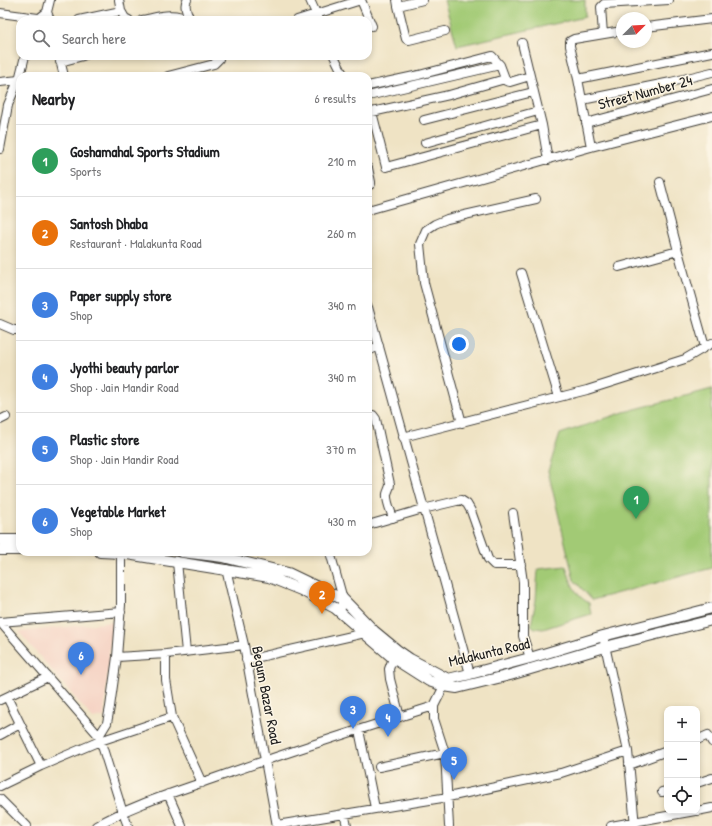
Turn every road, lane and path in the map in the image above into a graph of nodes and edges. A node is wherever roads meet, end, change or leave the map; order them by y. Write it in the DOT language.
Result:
graph roads {
  1 [pos="50,0"];
  2 [pos="119,0"];
  3 [pos="187,0"];
  4 [pos="310,0"];
  5 [pos="361,0"];
  6 [pos="423,0"];
  7 [pos="669,0"];
  8 [pos="397,3"];
  9 [pos="121,11"];
  10 [pos="46,12"];
  11 [pos="0,13"];
  12 [pos="18,16"];
  13 [pos="41,16"];
  14 [pos="48,16"];
  15 [pos="98,16"];
  16 [pos="124,16"];
  17 [pos="169,16"];
  18 [pos="182,16"];
  19 [pos="188,16"];
  20 [pos="318,16"];
  21 [pos="321,16"];
  22 [pos="368,16"];
  23 [pos="712,19"];
  24 [pos="652,27"];
  25 [pos="445,31"];
  26 [pos="616,32"];
  27 [pos="604,34"];
  28 [pos="522,43"];
  29 [pos="712,52"];
  30 [pos="24,60"];
  31 [pos="60,60"];
  32 [pos="218,60"];
  33 [pos="336,60"];
  34 [pos="500,65"];
  35 [pos="21,72"];
  36 [pos="63,72"];
  37 [pos="184,72"];
  38 [pos="342,72"];
  39 [pos="712,72"];
  40 [pos="530,76"];
  41 [pos="504,78"];
  42 [pos="16,79"];
  43 [pos="578,79"];
  44 [pos="0,82"];
  45 [pos="372,85"];
  46 [pos="16,87"];
  47 [pos="712,89"];
  48 [pos="533,92"];
  49 [pos="372,95"];
  50 [pos="582,100"];
  51 [pos="538,111"];
  52 [pos="712,116"];
  53 [pos="424,120"];
  54 [pos="586,123"];
  55 [pos="542,125"];
  56 [pos="372,126"];
  57 [pos="425,143"];
  58 [pos="0,146"];
  59 [pos="591,147"];
  60 [pos="548,160"];
  61 [pos="660,182"];
  62 [pos="536,199"];
  63 [pos="372,209"];
  64 [pos="678,251"];
  65 [pos="619,266"];
  66 [pos="521,273"];
  67 [pos="372,322"];
  68 [pos="0,324"];
  69 [pos="16,330"];
  70 [pos="708,345"];
  71 [pos="379,346"];
  72 [pos="372,349"];
  73 [pos="559,397"];
  74 [pos="372,415"];
  75 [pos="462,423"];
  76 [pos="403,437"];
  77 [pos="423,508"];
  78 [pos="513,513"];
  79 [pos="393,518"];
  80 [pos="372,524"];
  81 [pos="0,540"];
  82 [pos="16,540"];
  83 [pos="0,550"];
  84 [pos="16,550"];
  85 [pos="121,556"];
  86 [pos="140,556"];
  87 [pos="219,556"];
  88 [pos="331,556"];
  89 [pos="226,558"];
  90 [pos="177,562"];
  91 [pos="521,565"];
  92 [pos="226,569"];
  93 [pos="343,599"];
  94 [pos="712,608"];
  95 [pos="121,612"];
  96 [pos="340,612"];
  97 [pos="712,620"];
  98 [pos="0,622"];
  99 [pos="365,633"];
  100 [pos="603,636"];
  101 [pos="244,645"];
  102 [pos="605,647"];
  103 [pos="186,652"];
  104 [pos="166,654"];
  105 [pos="117,657"];
  106 [pos="393,658"];
  107 [pos="530,658"];
  108 [pos="246,660"];
  109 [pos="408,663"];
  110 [pos="470,674"];
  111 [pos="48,678"];
  112 [pos="444,686"];
  113 [pos="3,698"];
  114 [pos="434,706"];
  115 [pos="172,717"];
  116 [pos="400,717"];
  117 [pos="20,724"];
  118 [pos="358,730"];
  119 [pos="0,735"];
  120 [pos="99,738"];
  121 [pos="700,739"];
  122 [pos="712,742"];
  123 [pos="628,751"];
  124 [pos="664,752"];
  125 [pos="445,753"];
  126 [pos="265,760"];
  127 [pos="629,765"];
  128 [pos="41,766"];
  129 [pos="379,767"];
  130 [pos="712,778"];
  131 [pos="700,781"];
  132 [pos="202,783"];
  133 [pos="0,786"];
  134 [pos="168,794"];
  135 [pos="448,797"];
  136 [pos="0,798"];
  137 [pos="375,808"];
  138 [pos="712,808"];
  139 [pos="700,810"];
  140 [pos="122,813"];
  141 [pos="344,813"];
  142 [pos="682,814"];
  143 [pos="634,824"];
  144 [pos="98,825"];
  145 [pos="277,825"];
  146 [pos="27,826"];
  147 [pos="128,826"];
  148 [pos="182,826"];
  149 [pos="347,826"];
  150 [pos="449,826"];
  151 [pos="610,826"];
  1 -- 10 [label="street"];
  2 -- 9 [label="street"];
  3 -- 19 [label="street"];
  4 -- 20 [label="street"];
  5 -- 21 [label="street"];
  5 -- 22 [label="street"];
  6 -- 8 [label="street"];
  7 -- 27 [label="street"];
  8 -- 25 [label="street"];
  9 -- 15 [label="street"];
  9 -- 16 [label="street"];
  10 -- 13 [label="street"];
  10 -- 14 [label="street"];
  11 -- 12 [label="street"];
  17 -- 18 [label="street"];
  23 -- 24 [label="street"];
  26 -- 27 [label="street"];
  27 -- 43 [label="street"];
  28 -- 40 [label="street"];
  29 -- 43 [label="street"];
  30 -- 35 [label="street"];
  31 -- 36 [label="street"];
  32 -- 37 [label="street"];
  33 -- 38 [label="street"];
  34 -- 41 [label="street"];
  34 -- 45 [label="street"];
  34 -- 49 [label="street"];
  39 -- 50 [label="street"];
  40 -- 41 [label="street"];
  40 -- 48 [label="street"];
  41 -- 56 [label="street"];
  42 -- 44 [label="street"];
  43 -- 50 [label="street"];
  46 -- 58 [label="street"];
  47 -- 54 [label="street, Street Number 24"];
  48 -- 51 [label="street"];
  48 -- 53 [label="street"];
  50 -- 54 [label="street"];
  51 -- 55 [label="street"];
  51 -- 57 [label="street"];
  52 -- 59 [label="street"];
  54 -- 59 [label="street"];
  55 -- 56 [label="street"];
  55 -- 60 [label="street"];
  59 -- 60 [label="street"];
  60 -- 63 [label="street"];
  61 -- 64 [label="street"];
  62 -- 75 [label="street"];
  64 -- 65 [label="street"];
  64 -- 70 [label="street"];
  66 -- 73 [label="street"];
  67 -- 71 [label="street"];
  68 -- 69 [label="street"];
  70 -- 73 [label="street"];
  71 -- 72 [label="street"];
  71 -- 76 [label="street"];
  73 -- 75 [label="street"];
  74 -- 79 [label="street"];
  75 -- 76 [label="street"];
  76 -- 77 [label="street"];
  77 -- 79 [label="street"];
  77 -- 91 [label="street"];
  77 -- 110 [label="street"];
  78 -- 91 [label="street"];
  79 -- 80 [label="street"];
  81 -- 82 [label="main road"];
  83 -- 84 [label="main road"];
  85 -- 95 [label="street"];
  86 -- 90 [label="main road"];
  87 -- 89 [label="main road, Malakunta Road"];
  88 -- 93 [label="street"];
  89 -- 92 [label="main road"];
  89 -- 93 [label="main road, Malakunta Road"];
  90 -- 92 [label="main road"];
  90 -- 103 [label="street"];
  91 -- 107 [label="street"];
  92 -- 96 [label="main road"];
  92 -- 101 [label="street, Begum Bazar Road"];
  93 -- 96 [label="street"];
  93 -- 109 [label="main road, Malakunta Road"];
  94 -- 100 [label="main road, Malakunta Road"];
  95 -- 98 [label="street"];
  95 -- 105 [label="street"];
  96 -- 99 [label="main road"];
  97 -- 102 [label="main road"];
  98 -- 111 [label="street"];
  99 -- 106 [label="main road"];
  99 -- 108 [label="street"];
  100 -- 102 [label="street"];
  100 -- 107 [label="main road, Malakunta Road"];
  101 -- 103 [label="street"];
  101 -- 108 [label="street, Begum Bazar Road"];
  102 -- 112 [label="main road"];
  102 -- 123 [label="street"];
  103 -- 104 [label="street"];
  104 -- 105 [label="street"];
  104 -- 115 [label="street"];
  105 -- 120 [label="street"];
  106 -- 109 [label="main road"];
  106 -- 116 [label="street"];
  107 -- 110 [label="main road, Malakunta Road"];
  108 -- 126 [label="street, Begum Bazar Road"];
  109 -- 110 [label="main road, Malakunta Road"];
  109 -- 112 [label="main road"];
  111 -- 113 [label="street"];
  111 -- 120 [label="street"];
  112 -- 114 [label="street"];
  113 -- 117 [label="street"];
  114 -- 116 [label="street"];
  114 -- 125 [label="street"];
  115 -- 120 [label="street"];
  115 -- 132 [label="street"];
  116 -- 118 [label="street"];
  117 -- 119 [label="street"];
  117 -- 128 [label="street"];
  118 -- 126 [label="street"];
  118 -- 137 [label="street"];
  120 -- 128 [label="street"];
  120 -- 140 [label="street"];
  121 -- 122 [label="street"];
  123 -- 127 [label="street"];
  123 -- 135 [label="street"];
  124 -- 127 [label="street"];
  125 -- 129 [label="street"];
  125 -- 135 [label="street"];
  126 -- 132 [label="street"];
  126 -- 145 [label="street, Begum Bazar Road"];
  127 -- 143 [label="street"];
  128 -- 133 [label="street"];
  130 -- 131 [label="street"];
  132 -- 134 [label="street"];
  134 -- 140 [label="street"];
  134 -- 148 [label="street"];
  135 -- 137 [label="street"];
  135 -- 150 [label="street"];
  136 -- 146 [label="street"];
  137 -- 141 [label="street"];
  138 -- 139 [label="street"];
  140 -- 144 [label="street"];
  140 -- 147 [label="street"];
  141 -- 145 [label="street"];
  141 -- 149 [label="street"];
  142 -- 143 [label="street"];
  143 -- 151 [label="street"];
}
